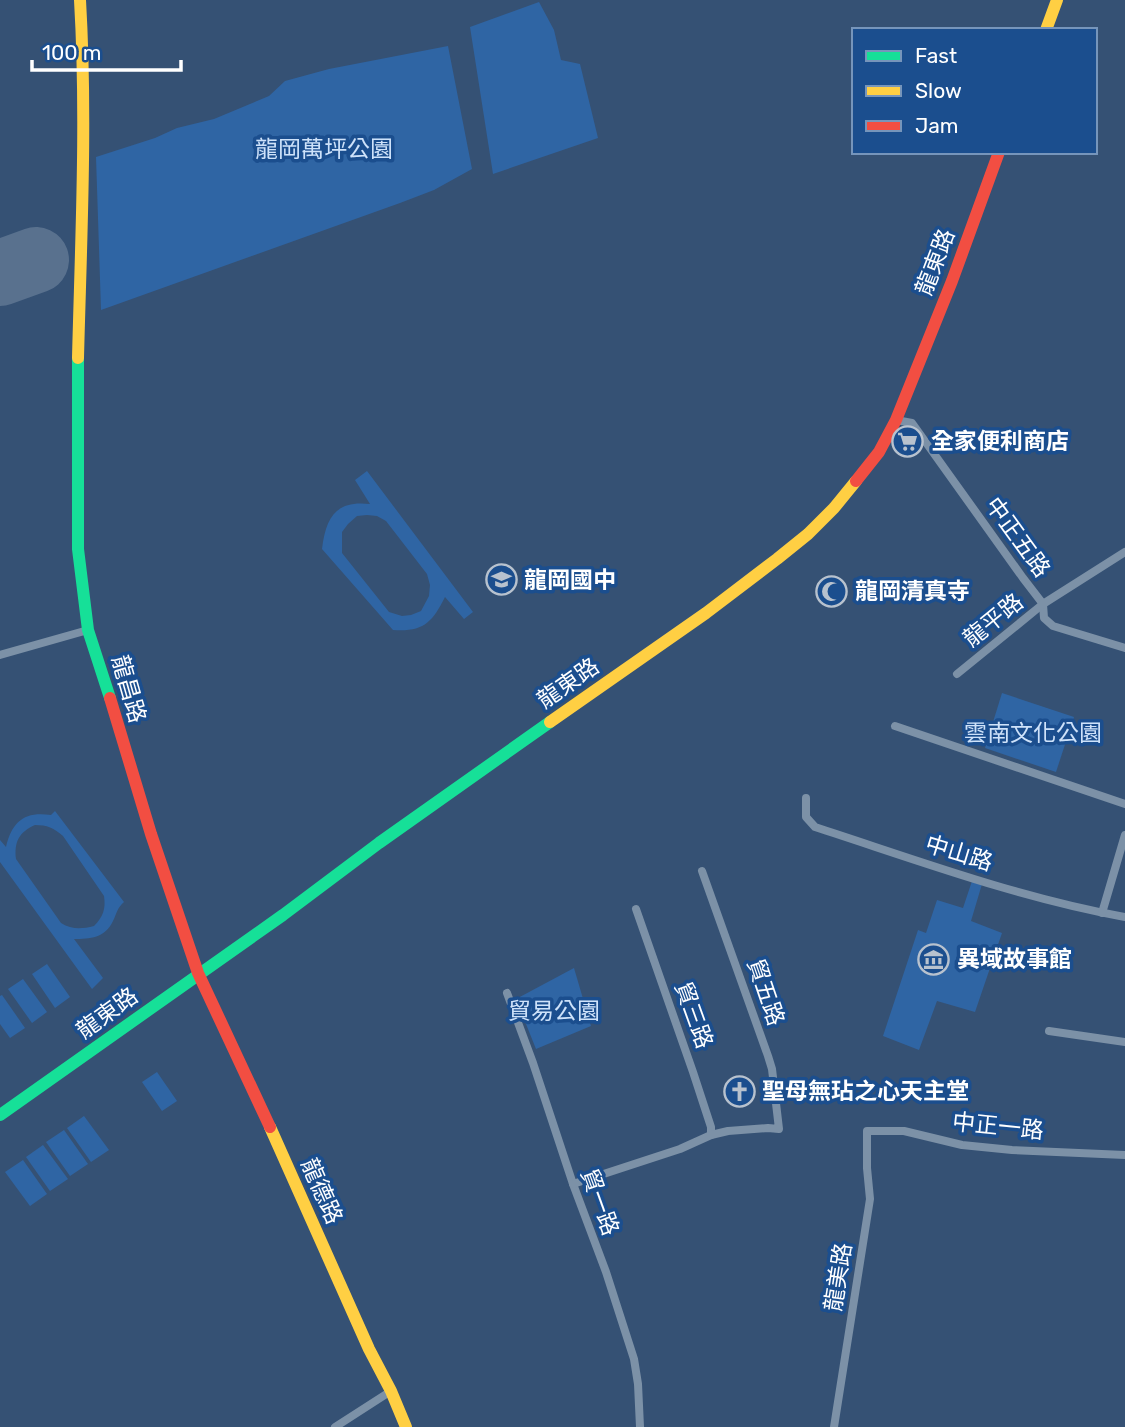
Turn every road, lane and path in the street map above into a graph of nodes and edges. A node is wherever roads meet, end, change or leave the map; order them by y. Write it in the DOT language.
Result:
graph roads {
  1 [pos="79,0"];
  2 [pos="1057,0"];
  3 [pos="1047,28"];
  4 [pos="998,154"];
  5 [pos="896,419"];
  6 [pos="1125,552"];
  7 [pos="1043,604"];
  8 [pos="88,629"];
  9 [pos="1125,648"];
  10 [pos="0,655"];
  11 [pos="957,674"];
  12 [pos="895,726"];
  13 [pos="806,797"];
  14 [pos="1125,804"];
  15 [pos="1125,835"];
  16 [pos="702,871"];
  17 [pos="636,909"];
  18 [pos="1102,913"];
  19 [pos="1125,917"];
  20 [pos="198,973"];
  21 [pos="507,993"];
  22 [pos="1049,1031"];
  23 [pos="1125,1042"];
  24 [pos="0,1115"];
  25 [pos="867,1132"];
  26 [pos="711,1135"];
  27 [pos="1125,1155"];
  28 [pos="573,1184"];
  29 [pos="391,1391"];
  30 [pos="335,1427"];
  31 [pos="405,1427"];
  32 [pos="640,1427"];
  33 [pos="834,1427"];
  1 -- 8 [label="street, 龍昌路"];
  2 -- 3 [label="street"];
  4 -- 5 [label="street, 龍東路"];
  5 -- 7 [label="street, 中正五路"];
  5 -- 20 [label="street, 龍東路"];
  6 -- 7 [label="street, 龍平路"];
  7 -- 9 [label="street, 中正五路"];
  7 -- 11 [label="street, 龍平路"];
  8 -- 10 [label="street"];
  8 -- 20 [label="street, 龍昌路"];
  12 -- 14 [label="street"];
  13 -- 18 [label="street, 中山路"];
  15 -- 18 [label="street"];
  16 -- 26 [label="street, 貿五路"];
  17 -- 26 [label="street, 貿三路"];
  18 -- 19 [label="street, 中山路"];
  20 -- 24 [label="street, 龍東路"];
  20 -- 29 [label="street, 龍德路"];
  21 -- 28 [label="street, 貿一路"];
  22 -- 23 [label="street"];
  25 -- 27 [label="street, 中正一路"];
  25 -- 33 [label="street, 龍美路"];
  26 -- 28 [label="street"];
  28 -- 32 [label="street, 貿一路"];
  29 -- 30 [label="street"];
  29 -- 31 [label="street, 龍德路"];
}
